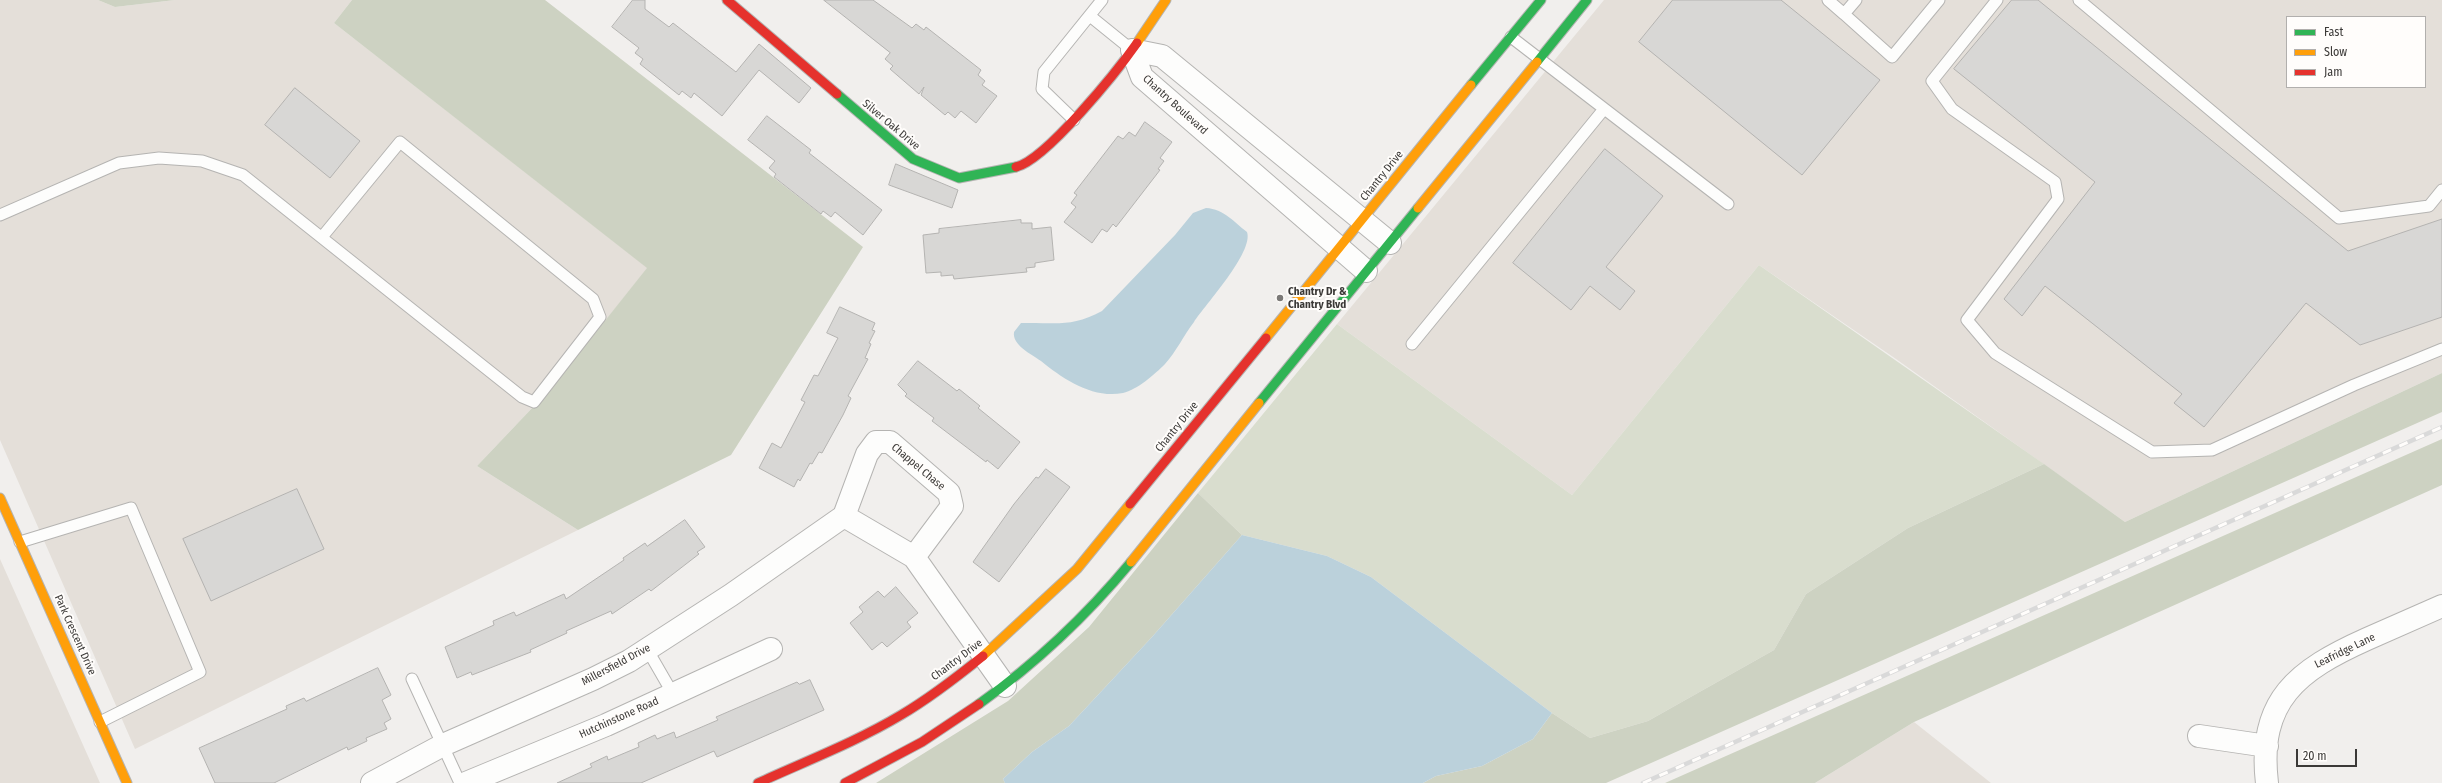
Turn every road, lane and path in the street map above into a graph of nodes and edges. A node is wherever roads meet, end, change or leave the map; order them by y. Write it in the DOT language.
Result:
graph roads {
  1 [pos="726,0"];
  2 [pos="1102,0"];
  3 [pos="1166,0"];
  4 [pos="1541,0"];
  5 [pos="1588,0"];
  6 [pos="1828,0"];
  7 [pos="1856,0"];
  8 [pos="1938,0"];
  9 [pos="1997,0"];
  10 [pos="2079,0"];
  11 [pos="1844,14"];
  12 [pos="1090,16"];
  13 [pos="1511,36"];
  14 [pos="1132,50"];
  15 [pos="1540,59"];
  16 [pos="1604,109"];
  17 [pos="1074,120"];
  18 [pos="2442,190"];
  19 [pos="1728,204"];
  20 [pos="0,215"];
  21 [pos="1362,219"];
  22 [pos="322,237"];
  23 [pos="1390,243"];
  24 [pos="1339,247"];
  25 [pos="1366,271"];
  26 [pos="1412,344"];
  27 [pos="2442,349"];
  28 [pos="0,498"];
  29 [pos="844,516"];
  30 [pos="20,542"];
  31 [pos="914,557"];
  32 [pos="2442,606"];
  33 [pos="647,649"];
  34 [pos="771,649"];
  35 [pos="985,655"];
  36 [pos="412,679"];
  37 [pos="1005,686"];
  38 [pos="673,694"];
  39 [pos="100,722"];
  40 [pos="2199,736"];
  41 [pos="443,745"];
  42 [pos="2266,746"];
  43 [pos="128,783"];
  44 [pos="372,783"];
  45 [pos="460,783"];
  46 [pos="466,783"];
  47 [pos="758,783"];
  48 [pos="846,783"];
  49 [pos="2267,783"];
  1 -- 17 [label="street, Silver Oak Drive"];
  2 -- 12 [label="lane"];
  3 -- 14 [label="street, Silver Oak Drive"];
  4 -- 13 [label="street, Chantry Drive"];
  5 -- 15 [label="street"];
  6 -- 11 [label="lane"];
  7 -- 11 [label="lane"];
  8 -- 11 [label="lane"];
  9 -- 27 [label="lane"];
  10 -- 18 [label="lane"];
  12 -- 14 [label="lane"];
  12 -- 17 [label="lane"];
  13 -- 15 [label="lane"];
  13 -- 21 [label="street, Chantry Drive"];
  14 -- 17 [label="street, Silver Oak Drive"];
  14 -- 21 [label="street"];
  14 -- 24 [label="street, Chantry Boulevard"];
  15 -- 16 [label="lane"];
  15 -- 23 [label="street"];
  16 -- 19 [label="lane"];
  16 -- 26 [label="lane"];
  20 -- 22 [label="lane"];
  21 -- 23 [label="street"];
  21 -- 24 [label="street, Chantry Drive"];
  22 -- 22 [label="lane"];
  23 -- 25 [label="street"];
  24 -- 25 [label="street, Chantry Boulevard"];
  24 -- 35 [label="street, Chantry Drive"];
  25 -- 37 [label="street"];
  28 -- 30 [label="street, Park Crescent Drive"];
  29 -- 31 [label="street"];
  29 -- 31 [label="street, Chappel Chase"];
  29 -- 33 [label="street, Millersfield Drive"];
  30 -- 39 [label="street, Park Crescent Drive"];
  30 -- 39 [label="lane"];
  31 -- 35 [label="street"];
  32 -- 42 [label="street, Leafridge Lane"];
  33 -- 38 [label="lane"];
  33 -- 41 [label="street, Millersfield Drive"];
  34 -- 38 [label="street, Hutchinstone Road"];
  35 -- 37 [label="street"];
  35 -- 47 [label="street, Chantry Drive"];
  36 -- 41 [label="lane"];
  37 -- 48 [label="street"];
  38 -- 46 [label="street, Hutchinstone Road"];
  39 -- 43 [label="street, Park Crescent Drive"];
  40 -- 42 [label="street"];
  41 -- 44 [label="street, Millersfield Drive"];
  41 -- 45 [label="lane"];
  42 -- 49 [label="street, Leafridge Lane"];
}
